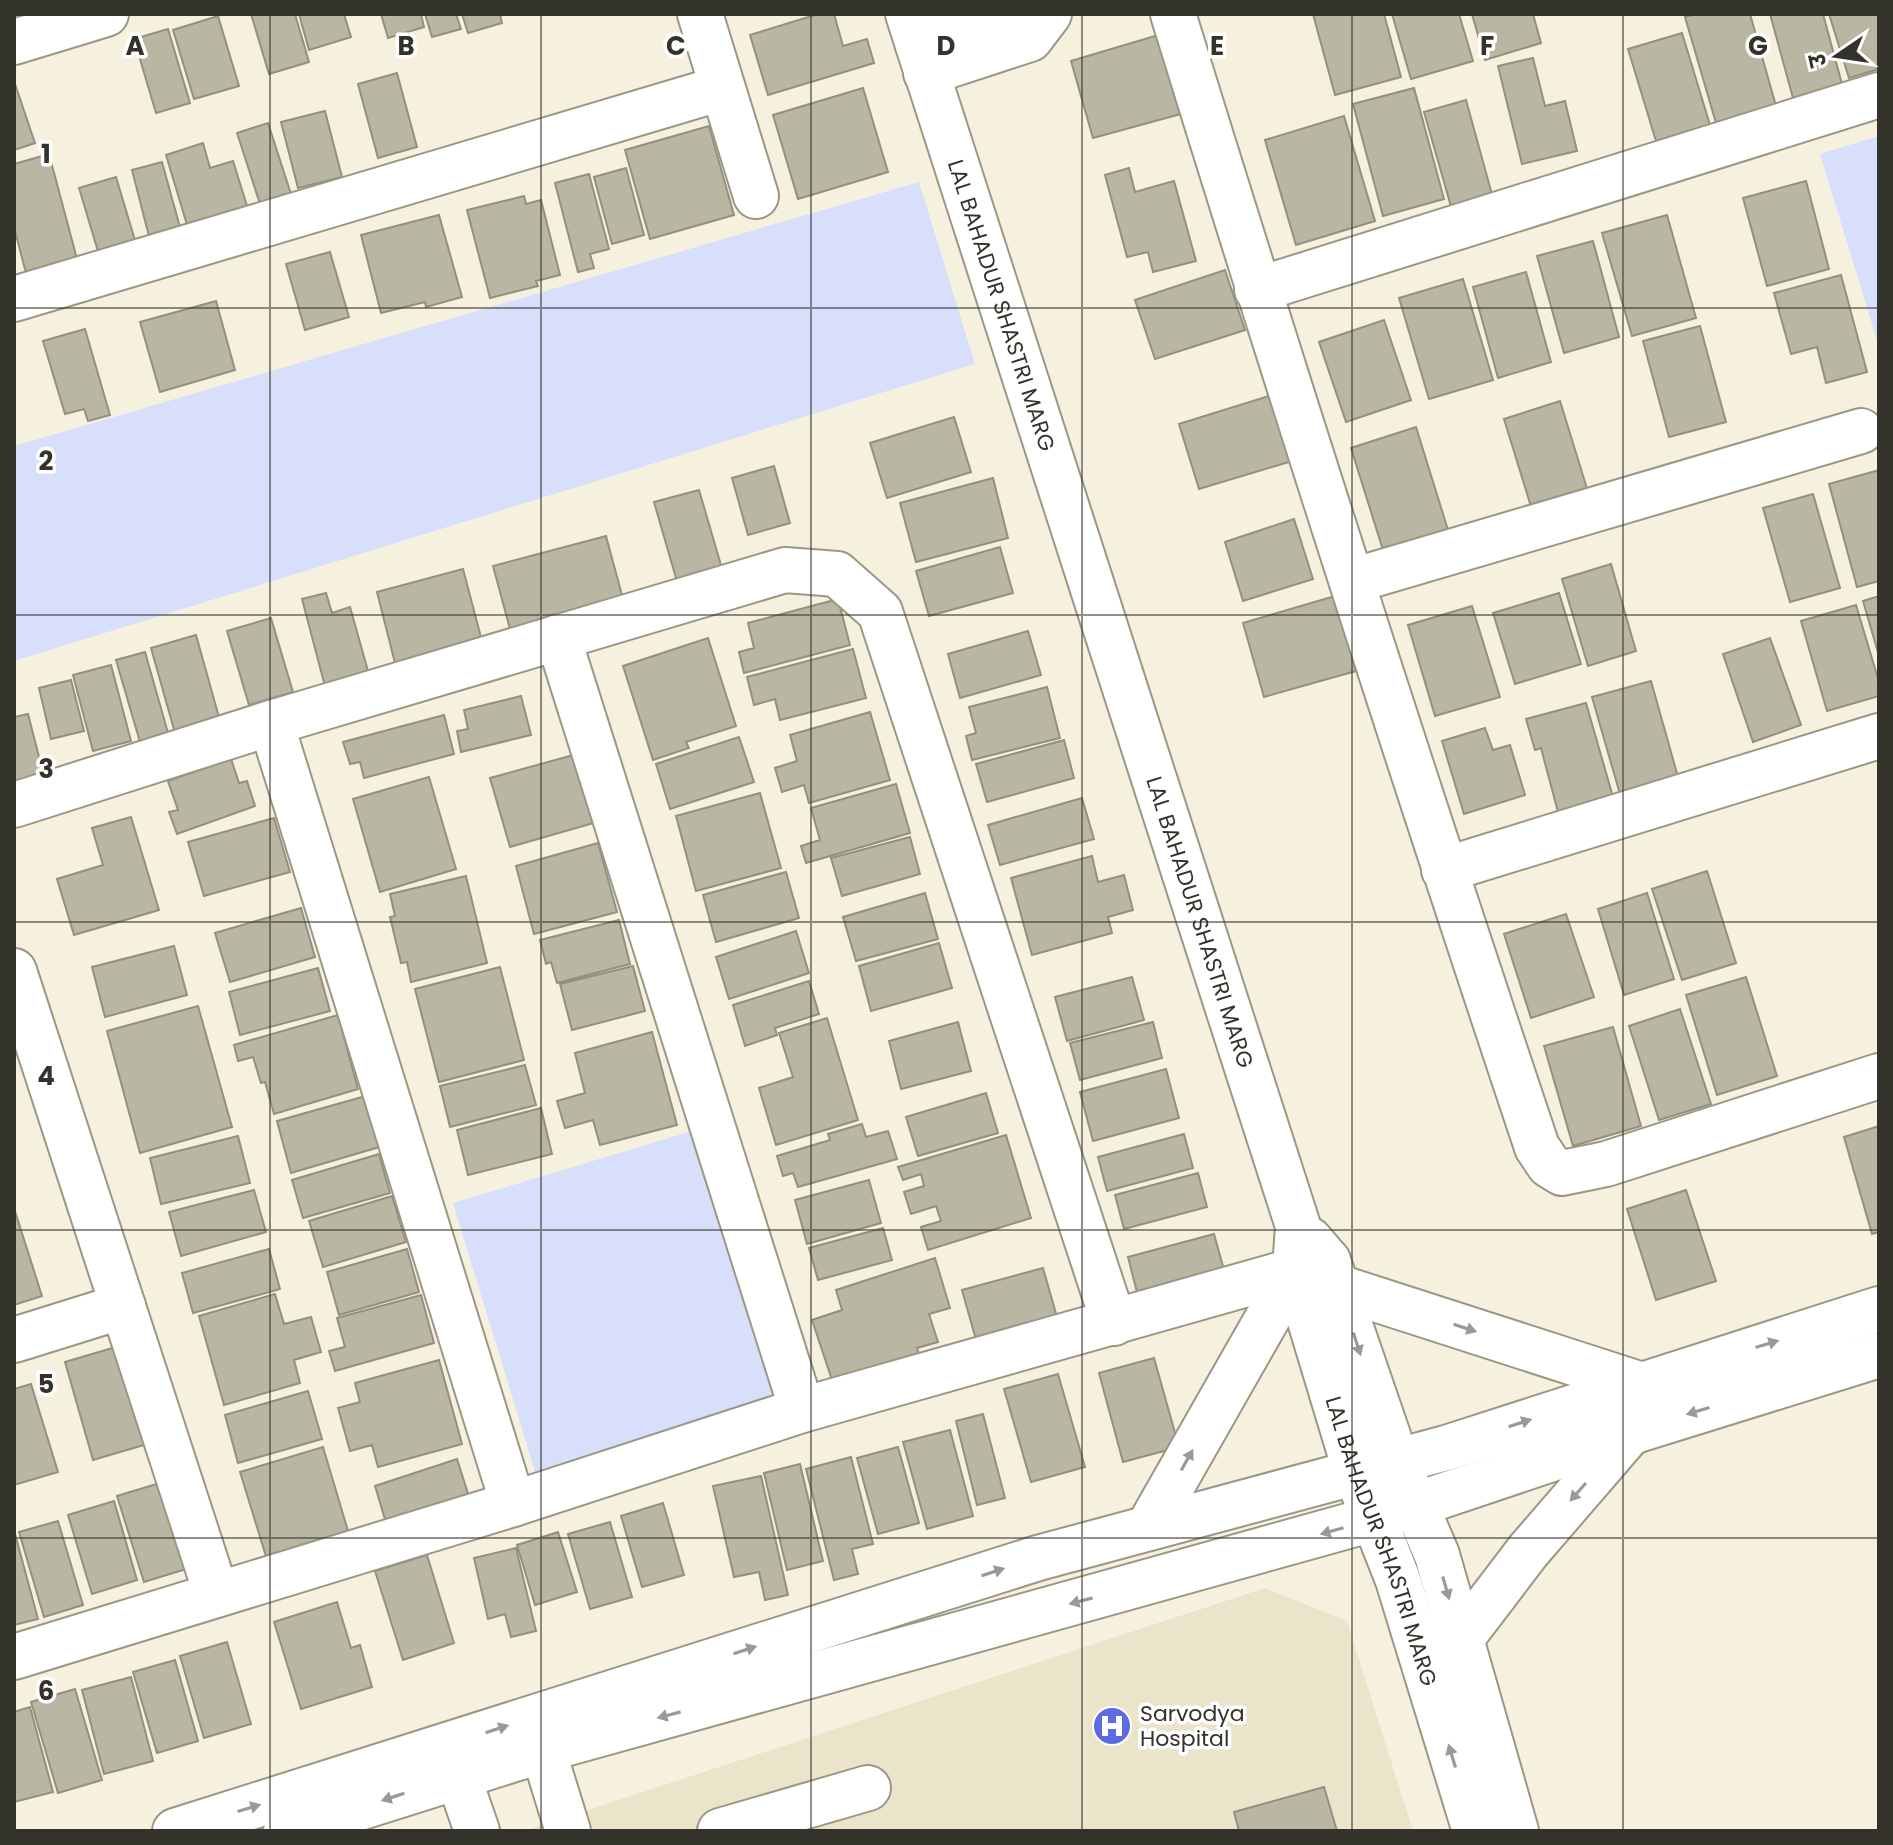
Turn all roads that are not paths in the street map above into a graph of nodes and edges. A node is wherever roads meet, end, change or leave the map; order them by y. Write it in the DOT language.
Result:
graph roads {
  1 [pos="700,14"];
  2 [pos="999,14"];
  3 [pos="1049,14"];
  4 [pos="1173,14"];
  5 [pos="82,17"];
  6 [pos="14,42"];
  7 [pos="917,44"];
  8 [pos="722,88"];
  9 [pos="1879,95"];
  10 [pos="756,196"];
  11 [pos="1257,290"];
  12 [pos="14,299"];
  13 [pos="1861,431"];
  14 [pos="1352,581"];
  15 [pos="558,637"];
  16 [pos="271,723"];
  17 [pos="1879,736"];
  18 [pos="14,805"];
  19 [pos="1444,870"];
  20 [pos="14,971"];
  21 [pos="1879,1076"];
  22 [pos="1320,1273"];
  23 [pos="123,1306"];
  24 [pos="1879,1309"];
  25 [pos="1114,1323"];
  26 [pos="14,1340"];
  27 [pos="1879,1355"];
  28 [pos="1639,1384"];
  29 [pos="802,1410"];
  30 [pos="1629,1433"];
  31 [pos="1376,1467"];
  32 [pos="513,1504"];
  33 [pos="1415,1505"];
  34 [pos="1373,1519"];
  35 [pos="1148,1528"];
  36 [pos="216,1593"];
  37 [pos="1461,1639"];
  38 [pos="14,1657"];
  39 [pos="543,1750"];
  40 [pos="458,1776"];
  41 [pos="868,1788"];
  42 [pos="175,1831"];
  43 [pos="286,1831"];
  44 [pos="477,1831"];
  45 [pos="568,1831"];
  46 [pos="720,1831"];
  47 [pos="1475,1831"];
  48 [pos="1516,1831"];
  1 -- 8 [label="street"];
  2 -- 7 [label="street"];
  3 -- 7 [label="street"];
  4 -- 11 [label="street"];
  5 -- 6 [label="street"];
  7 -- 22 [label="street, LAL BAHADUR SHASTRI MARG"];
  8 -- 10 [label="street"];
  8 -- 12 [label="street"];
  9 -- 11 [label="street"];
  11 -- 14 [label="street"];
  13 -- 14 [label="street"];
  14 -- 19 [label="street"];
  15 -- 16 [label="street"];
  15 -- 25 [label="street"];
  15 -- 29 [label="street"];
  16 -- 18 [label="street"];
  16 -- 32 [label="street"];
  17 -- 19 [label="street"];
  19 -- 21 [label="street"];
  20 -- 23 [label="street"];
  22 -- 25 [label="street"];
  22 -- 28 [label="street, one-way"];
  22 -- 31 [label="street, LAL BAHADUR SHASTRI MARG"];
  35 -- 22 [label="street, one-way"];
  23 -- 26 [label="street"];
  23 -- 36 [label="street"];
  28 -- 24 [label="street, one-way"];
  25 -- 29 [label="street"];
  27 -- 30 [label="street, one-way"];
  31 -- 28 [label="street, one-way"];
  29 -- 32 [label="street"];
  30 -- 33 [label="street"];
  30 -- 37 [label="street, one-way"];
  31 -- 33 [label="street"];
  31 -- 34 [label="street, LAL BAHADUR SHASTRI MARG"];
  31 -- 35 [label="street"];
  32 -- 36 [label="street"];
  33 -- 34 [label="street"];
  33 -- 37 [label="street, one-way"];
  34 -- 39 [label="street, one-way"];
  47 -- 34 [label="street, LAL BAHADUR SHASTRI MARG, one-way"];
  42 -- 35 [label="street, one-way"];
  36 -- 38 [label="street"];
  37 -- 48 [label="street"];
  39 -- 40 [label="street"];
  39 -- 45 [label="street"];
  40 -- 43 [label="street, one-way"];
  40 -- 44 [label="street"];
  41 -- 46 [label="street"];
}
